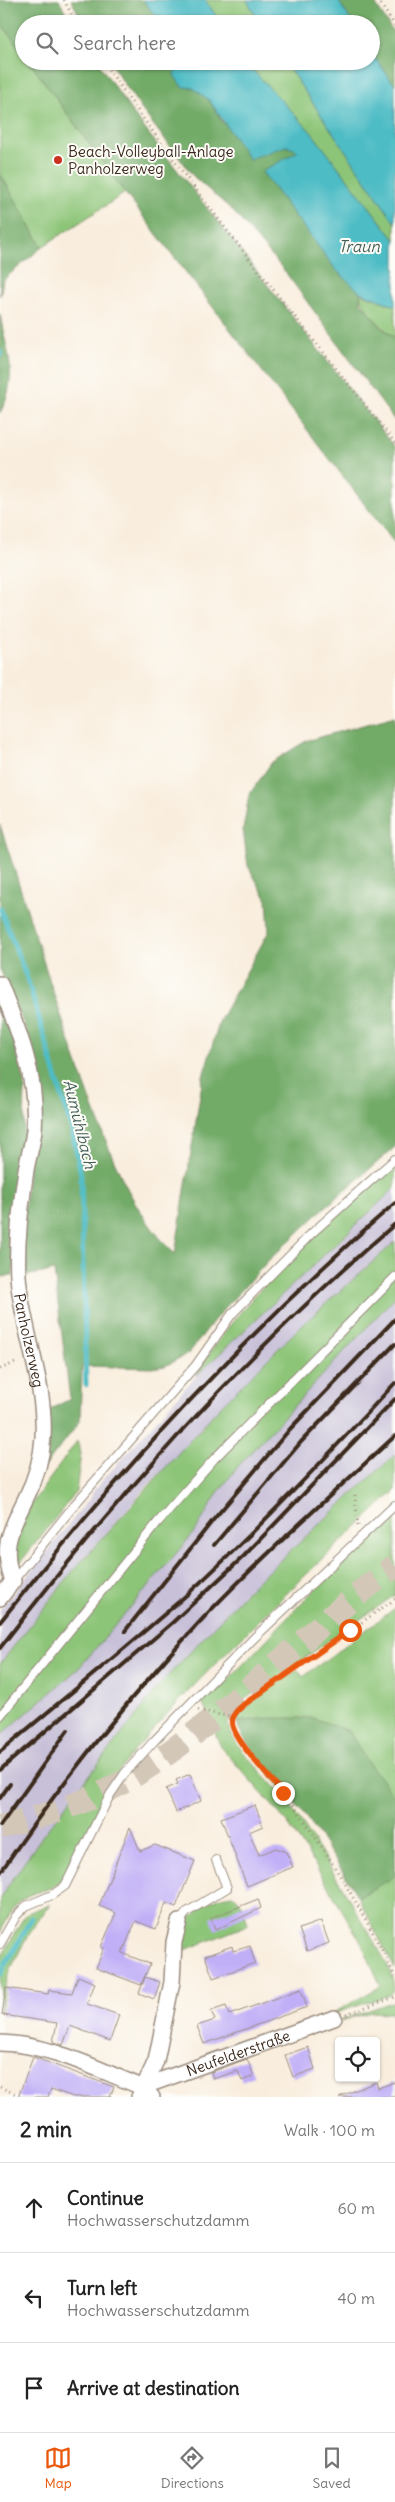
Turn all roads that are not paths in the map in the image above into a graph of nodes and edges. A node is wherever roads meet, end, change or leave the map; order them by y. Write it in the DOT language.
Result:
graph roads {
  1 [pos="0,984"];
  2 [pos="395,1159"];
  3 [pos="395,1276"];
  4 [pos="395,1505"];
  5 [pos="13,1581"];
  6 [pos="0,1598"];
  7 [pos="0,1716"];
  8 [pos="216,1860"];
  9 [pos="178,1922"];
  10 [pos="0,1944"];
  11 [pos="334,2018"];
  12 [pos="0,2043"];
  13 [pos="145,2094"];
  1 -- 5 [label="street, Panholzerweg"];
  2 -- 5 [label="lane"];
  3 -- 7 [label="lane"];
  4 -- 10 [label="lane"];
  5 -- 6 [label="street"];
  8 -- 9 [label="lane"];
  9 -- 13 [label="street"];
  11 -- 13 [label="street, Neufelderstraße"];
  12 -- 13 [label="street"];
}
